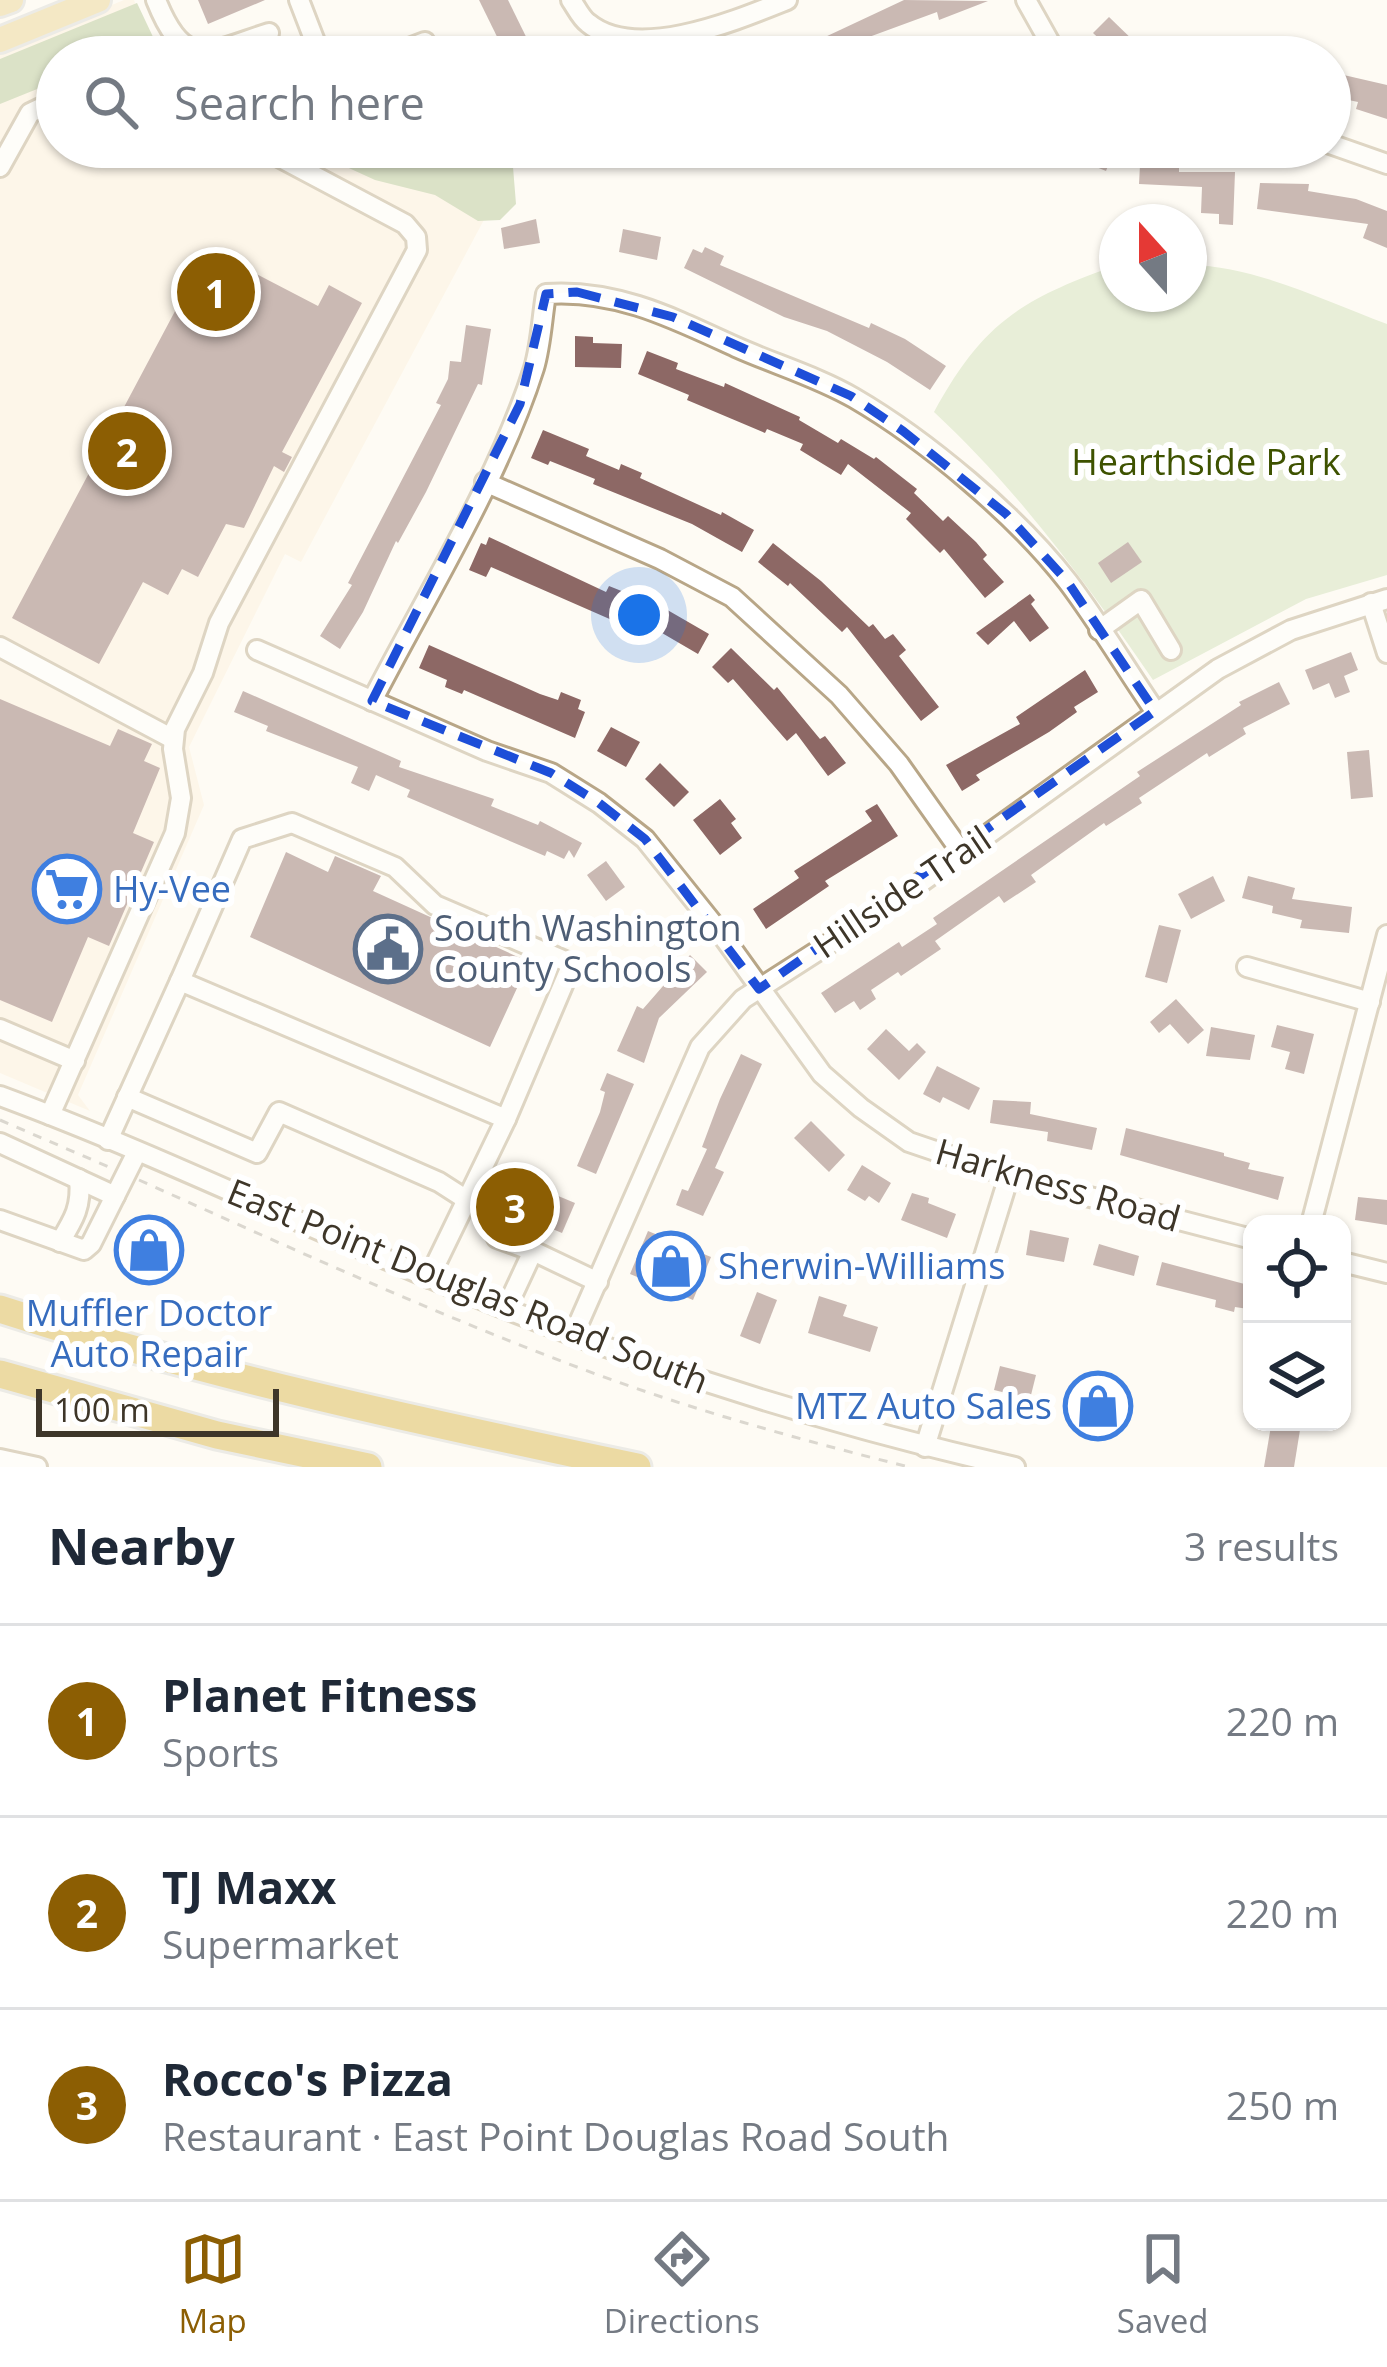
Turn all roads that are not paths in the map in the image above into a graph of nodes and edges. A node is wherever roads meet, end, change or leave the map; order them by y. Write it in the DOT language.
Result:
graph roads {
  1 [pos="11,0"];
  2 [pos="98,0"];
  3 [pos="156,0"];
  4 [pos="298,0"];
  5 [pos="571,0"];
  6 [pos="787,0"];
  7 [pos="1026,0"];
  8 [pos="0,4"];
  9 [pos="269,33"];
  10 [pos="176,36"];
  11 [pos="260,36"];
  12 [pos="313,36"];
  13 [pos="619,36"];
  14 [pos="685,36"];
  15 [pos="1046,36"];
  16 [pos="0,40"];
  17 [pos="36,109"];
  18 [pos="1351,149"];
  19 [pos="1387,164"];
  20 [pos="0,166"];
  21 [pos="300,168"];
  22 [pos="485,482"];
  23 [pos="1379,601"];
  24 [pos="1099,629"];
  25 [pos="0,647"];
  26 [pos="256,650"];
  27 [pos="1172,650"];
  28 [pos="1387,653"];
  29 [pos="372,701"];
  30 [pos="1155,711"];
  31 [pos="173,740"];
  32 [pos="962,853"];
  33 [pos="1387,934"];
  34 [pos="1247,968"];
  35 [pos="179,981"];
  36 [pos="759,988"];
  37 [pos="1370,1002"];
  38 [pos="0,1029"];
  39 [pos="74,1060"];
  40 [pos="0,1096"];
  41 [pos="128,1097"];
  42 [pos="50,1115"];
  43 [pos="506,1119"];
  44 [pos="108,1140"];
  45 [pos="0,1143"];
  46 [pos="137,1152"];
  47 [pos="1009,1176"];
  48 [pos="80,1179"];
  49 [pos="115,1196"];
  50 [pos="466,1200"];
  51 [pos="1312,1215"];
  52 [pos="0,1220"];
  53 [pos="1243,1237"];
  54 [pos="497,1238"];
  55 [pos="60,1242"];
  56 [pos="533,1251"];
  57 [pos="1351,1264"];
  58 [pos="1387,1273"];
  59 [pos="429,1278"];
  60 [pos="598,1282"];
  61 [pos="0,1309"];
  62 [pos="506,1310"];
  63 [pos="573,1336"];
  64 [pos="0,1374"];
  65 [pos="925,1447"];
  66 [pos="0,1459"];
  67 [pos="37,1467"];
  68 [pos="368,1467"];
  69 [pos="637,1467"];
  70 [pos="1015,1467"];
  1 -- 8 [label="main road"];
  2 -- 16 [label="main road"];
  3 -- 10 [label="street"];
  4 -- 12 [label="street"];
  5 -- 13 [label="street"];
  6 -- 14 [label="street"];
  7 -- 15 [label="street"];
  9 -- 11 [label="street"];
  17 -- 20 [label="street"];
  18 -- 19 [label="street"];
  21 -- 31 [label="street"];
  22 -- 24 [label="street"];
  22 -- 29 [label="street"];
  22 -- 32 [label="street"];
  23 -- 28 [label="street"];
  23 -- 30 [label="street, Hillside Trail"];
  24 -- 27 [label="street"];
  24 -- 30 [label="street"];
  25 -- 31 [label="street"];
  26 -- 29 [label="street, Harkness Road"];
  29 -- 36 [label="street, Harkness Road"];
  30 -- 32 [label="street, Hillside Trail"];
  31 -- 39 [label="street"];
  32 -- 36 [label="street, Hillside Trail"];
  33 -- 37 [label="street"];
  34 -- 37 [label="street"];
  35 -- 41 [label="street"];
  35 -- 43 [label="street"];
  35 -- 43 [label="street"];
  36 -- 47 [label="street, Harkness Road"];
  36 -- 60 [label="street, Hillside Trail"];
  37 -- 51 [label="street"];
  38 -- 39 [label="street"];
  39 -- 42 [label="street"];
  40 -- 42 [label="street, East Point Douglas Road South"];
  41 -- 44 [label="street"];
  41 -- 50 [label="street"];
  42 -- 44 [label="street, East Point Douglas Road South"];
  43 -- 50 [label="street"];
  44 -- 46 [label="street, East Point Douglas Road South"];
  45 -- 48 [label="street"];
  46 -- 49 [label="street"];
  46 -- 59 [label="street, East Point Douglas Road South"];
  47 -- 53 [label="street, Harkness Road"];
  47 -- 65 [label="street"];
  48 -- 49 [label="street"];
  48 -- 55 [label="street"];
  49 -- 55 [label="street"];
  50 -- 59 [label="street"];
  52 -- 55 [label="street"];
  54 -- 56 [label="street"];
  56 -- 60 [label="street"];
  56 -- 62 [label="street"];
  57 -- 58 [label="street"];
  59 -- 62 [label="street, East Point Douglas Road South"];
  60 -- 63 [label="street, Hillside Trail"];
  61 -- 69 [label="highway"];
  62 -- 63 [label="street, East Point Douglas Road South"];
  63 -- 65 [label="street, East Point Douglas Road South"];
  64 -- 68 [label="highway"];
  65 -- 70 [label="street, East Point Douglas Road South"];
  66 -- 67 [label="street"];
}
